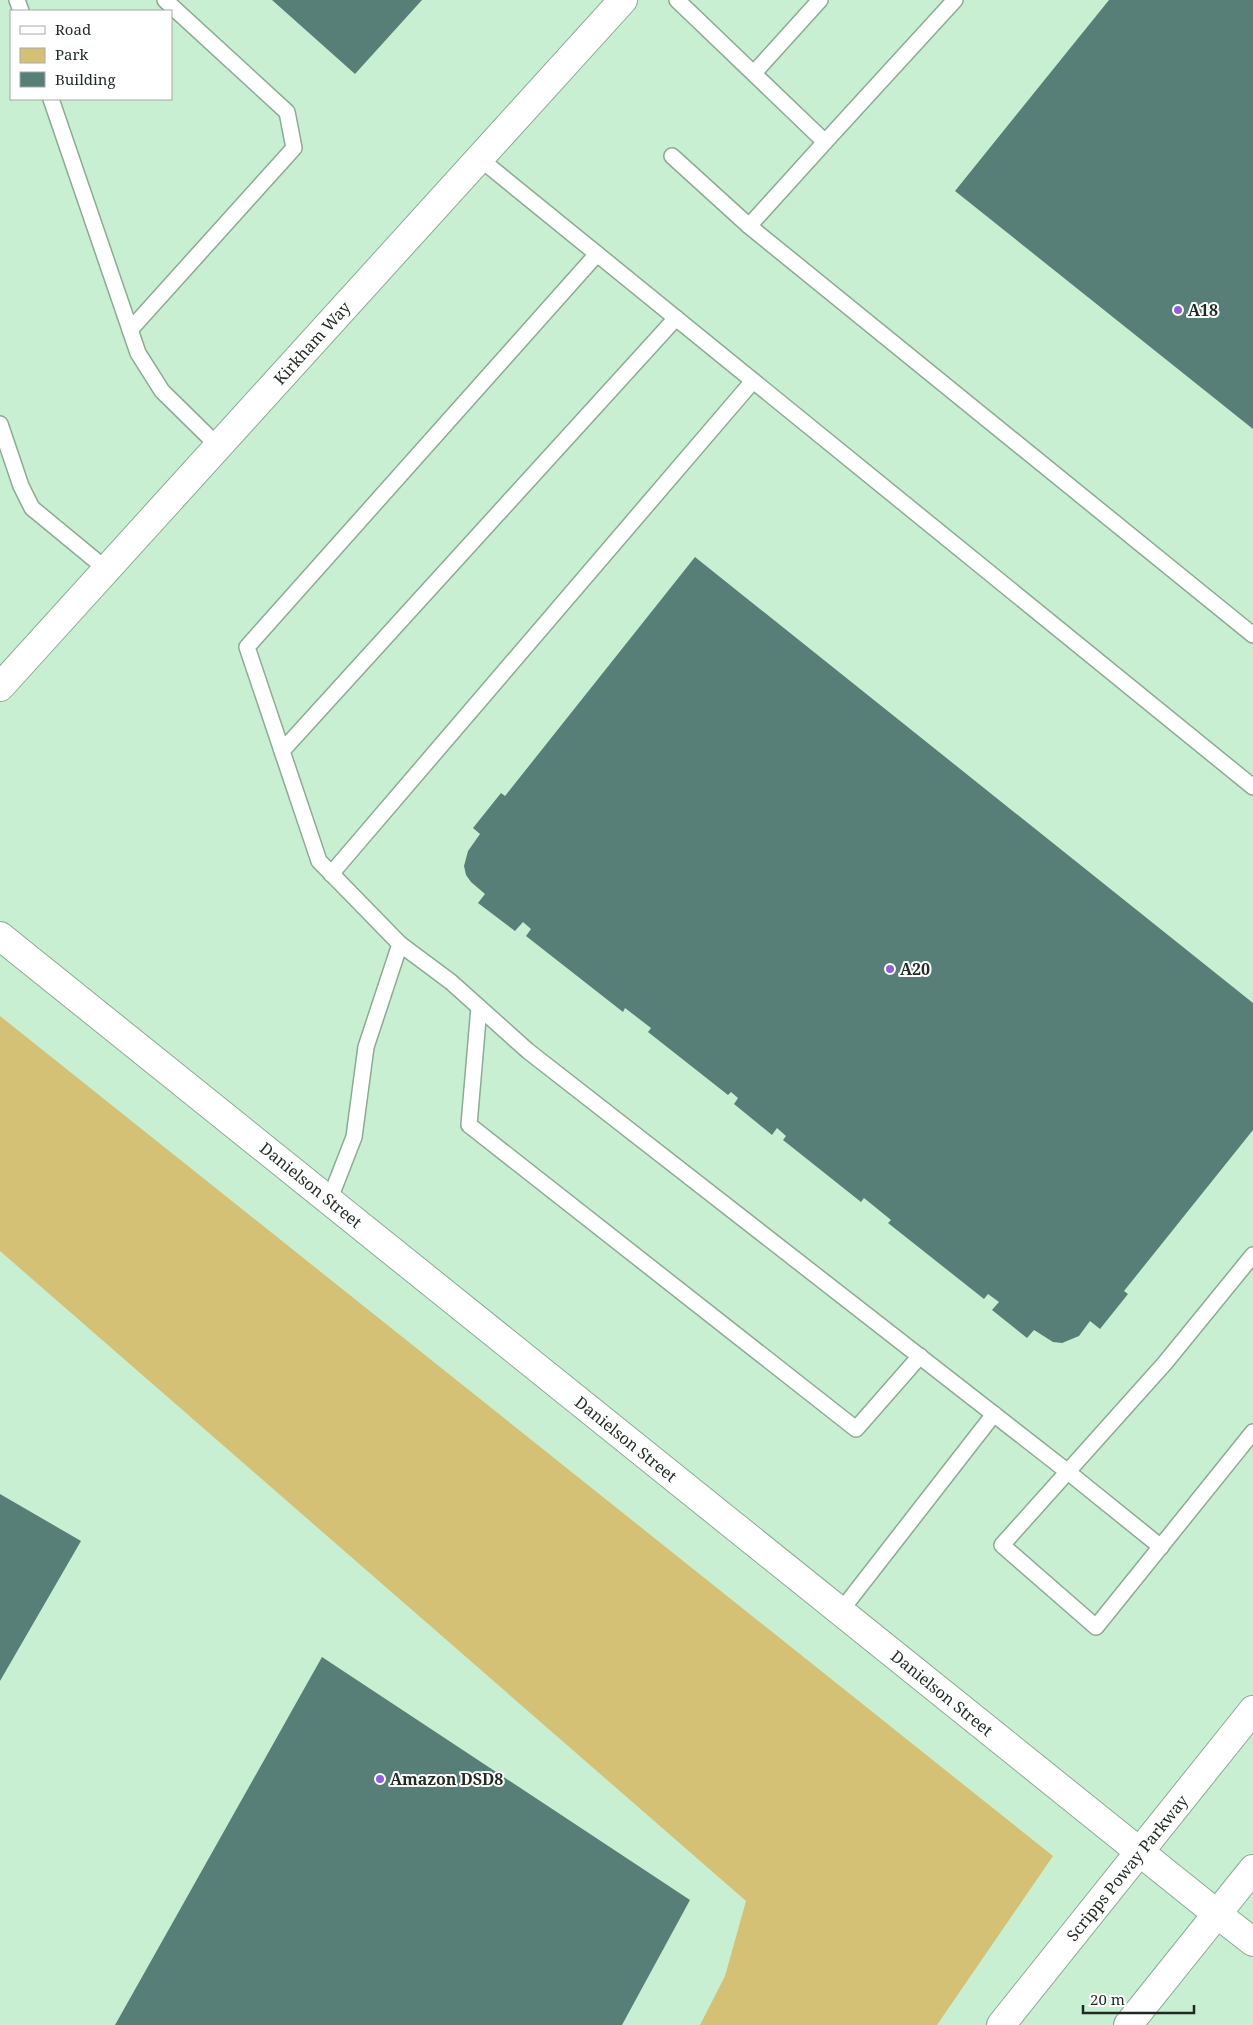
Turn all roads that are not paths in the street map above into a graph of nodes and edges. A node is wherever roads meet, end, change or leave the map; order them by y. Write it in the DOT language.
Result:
graph roads {
  1 [pos="165,0"];
  2 [pos="623,0"];
  3 [pos="678,0"];
  4 [pos="820,0"];
  5 [pos="955,0"];
  6 [pos="754,73"];
  7 [pos="51,100"];
  8 [pos="825,142"];
  9 [pos="672,156"];
  10 [pos="479,158"];
  11 [pos="749,226"];
  12 [pos="597,254"];
  13 [pos="676,318"];
  14 [pos="130,330"];
  15 [pos="753,381"];
  16 [pos="0,424"];
  17 [pos="218,446"];
  18 [pos="106,569"];
  19 [pos="1253,635"];
  20 [pos="0,686"];
  21 [pos="282,752"];
  22 [pos="1253,787"];
  23 [pos="331,874"];
  24 [pos="0,936"];
  25 [pos="400,944"];
  26 [pos="480,1007"];
  27 [pos="329,1200"];
  28 [pos="1253,1255"];
  29 [pos="920,1356"];
  30 [pos="994,1414"];
  31 [pos="1253,1432"];
  32 [pos="1068,1472"];
  33 [pos="1161,1547"];
  34 [pos="840,1612"];
  35 [pos="1253,1710"];
  36 [pos="1139,1853"];
  37 [pos="1253,1869"];
  38 [pos="1217,1914"];
  39 [pos="1253,1942"];
  40 [pos="1001,2025"];
  41 [pos="1128,2025"];
  1 -- 14 [label="lane"];
  2 -- 10 [label="main road, Kirkham Way"];
  3 -- 6 [label="lane"];
  4 -- 6 [label="lane"];
  5 -- 8 [label="lane"];
  6 -- 8 [label="lane"];
  7 -- 14 [label="lane"];
  8 -- 11 [label="lane"];
  9 -- 11 [label="lane"];
  10 -- 12 [label="lane"];
  10 -- 17 [label="main road, Kirkham Way"];
  11 -- 19 [label="lane"];
  12 -- 13 [label="lane"];
  12 -- 21 [label="lane"];
  13 -- 15 [label="lane"];
  13 -- 21 [label="lane"];
  14 -- 17 [label="lane"];
  15 -- 22 [label="lane"];
  15 -- 23 [label="lane"];
  16 -- 18 [label="lane"];
  17 -- 18 [label="main road, Kirkham Way"];
  18 -- 20 [label="main road, Kirkham Way"];
  21 -- 23 [label="lane"];
  23 -- 25 [label="lane"];
  24 -- 27 [label="main road, Danielson Street"];
  25 -- 26 [label="lane"];
  25 -- 27 [label="lane"];
  26 -- 29 [label="lane"];
  26 -- 29 [label="lane"];
  27 -- 34 [label="main road, Danielson Street"];
  28 -- 32 [label="lane"];
  29 -- 30 [label="lane"];
  30 -- 32 [label="lane"];
  30 -- 34 [label="lane"];
  31 -- 33 [label="lane"];
  32 -- 33 [label="lane"];
  32 -- 33 [label="lane"];
  34 -- 36 [label="main road, Danielson Street"];
  35 -- 36 [label="main road, Scripps Poway Parkway"];
  36 -- 38 [label="main road, Danielson Street"];
  36 -- 40 [label="main road, Scripps Poway Parkway"];
  37 -- 38 [label="main road"];
  38 -- 39 [label="main road, Danielson Street"];
  38 -- 41 [label="main road"];
}
